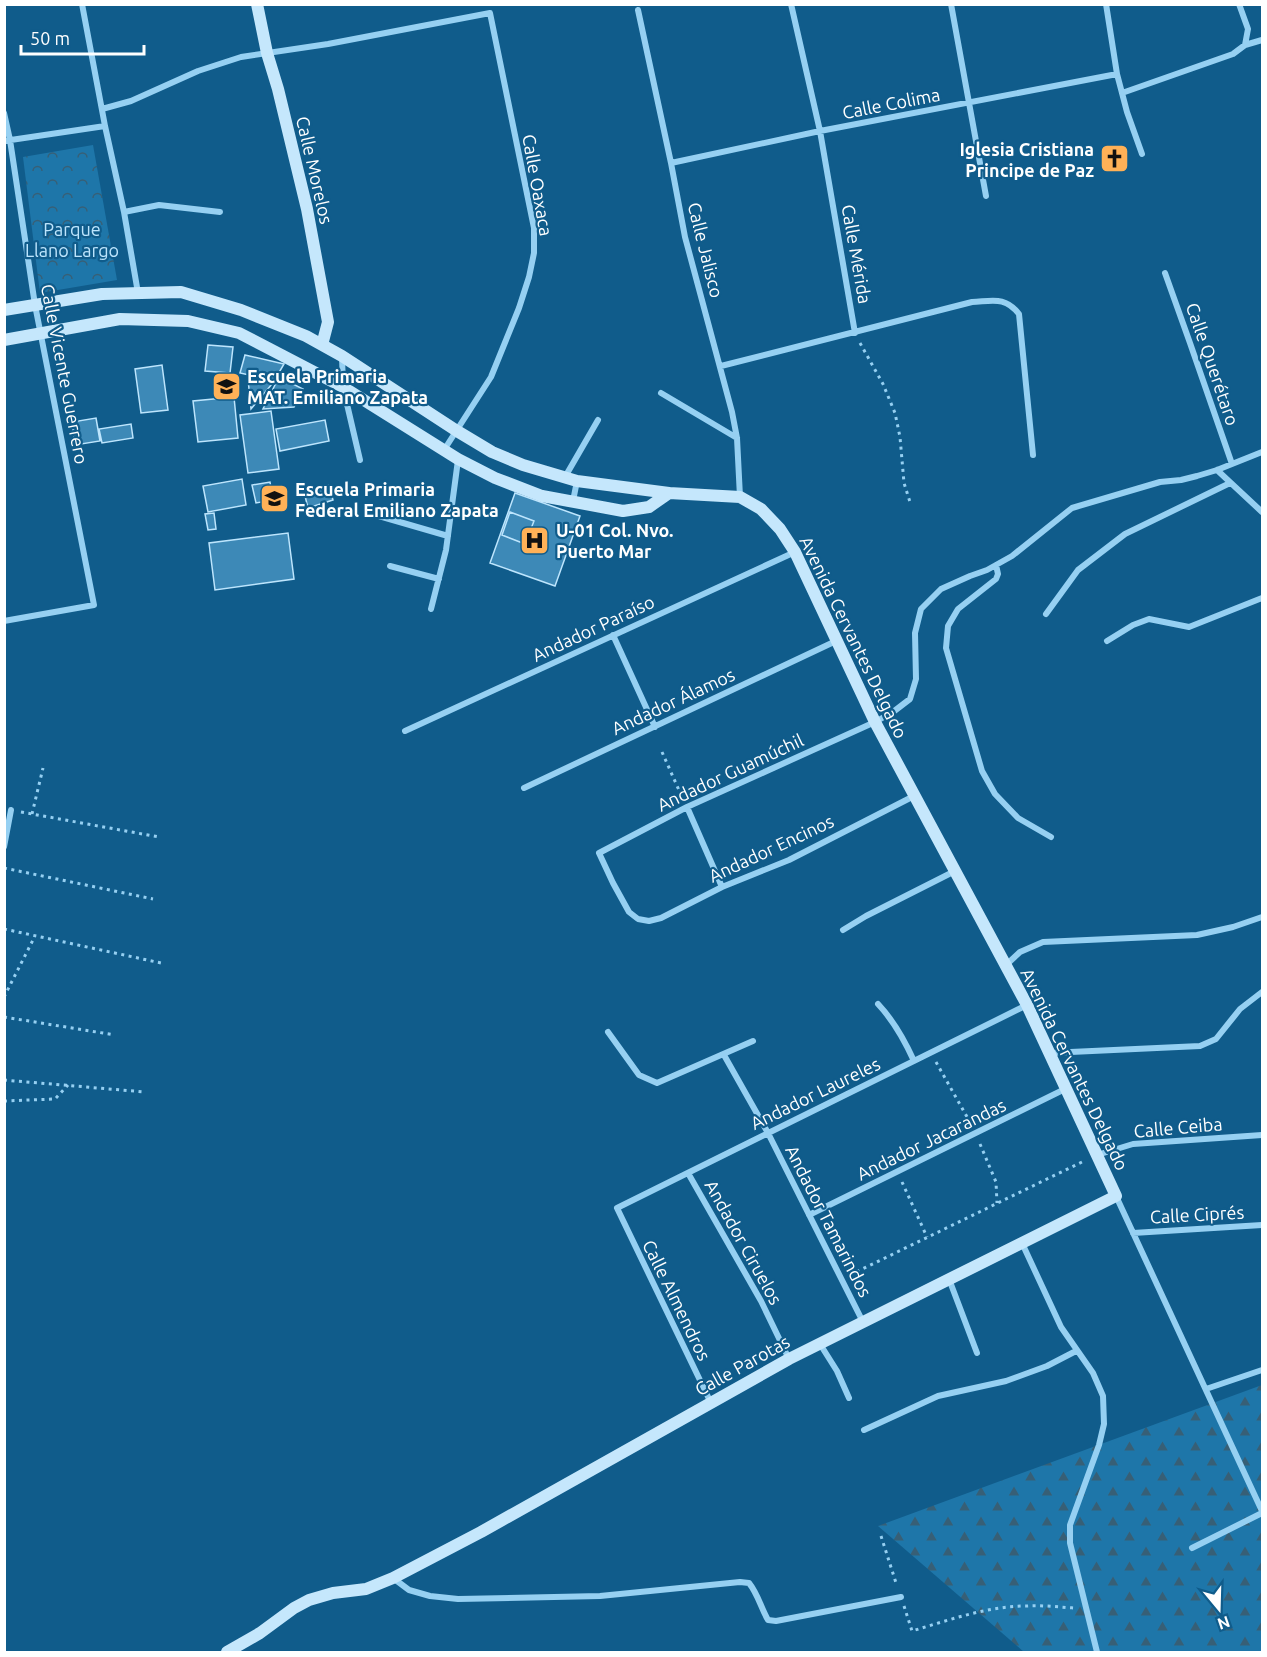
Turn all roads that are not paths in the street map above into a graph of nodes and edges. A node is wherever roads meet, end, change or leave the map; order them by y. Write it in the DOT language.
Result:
graph roads {
  1 [pos="82,4"];
  2 [pos="257,4"];
  3 [pos="791,4"];
  4 [pos="951,4"];
  5 [pos="1106,4"];
  6 [pos="1239,4"];
  7 [pos="638,10"];
  8 [pos="1263,40"];
  9 [pos="1245,45"];
  10 [pos="267,53"];
  11 [pos="1118,74"];
  12 [pos="1122,93"];
  13 [pos="969,104"];
  14 [pos="102,109"];
  15 [pos="4,113"];
  16 [pos="105,126"];
  17 [pos="820,131"];
  18 [pos="7,141"];
  19 [pos="1142,154"];
  20 [pos="671,163"];
  21 [pos="986,196"];
  22 [pos="124,212"];
  23 [pos="220,212"];
  24 [pos="1165,273"];
  25 [pos="138,293"];
  26 [pos="35,305"];
  27 [pos="4,310"];
  28 [pos="41,332"];
  29 [pos="855,333"];
  30 [pos="4,340"];
  31 [pos="321,345"];
  32 [pos="342,356"];
  33 [pos="721,366"];
  34 [pos="343,387"];
  35 [pos="661,393"];
  36 [pos="598,420"];
  37 [pos="457,431"];
  38 [pos="737,438"];
  39 [pos="444,451"];
  40 [pos="1263,452"];
  41 [pos="1033,455"];
  42 [pos="458,459"];
  43 [pos="360,460"];
  44 [pos="1232,464"];
  45 [pos="1217,470"];
  46 [pos="564,478"];
  47 [pos="577,481"];
  48 [pos="1230,483"];
  49 [pos="669,493"];
  50 [pos="740,497"];
  51 [pos="573,502"];
  52 [pos="1263,512"];
  53 [pos="372,514"];
  54 [pos="448,536"];
  55 [pos="795,552"];
  56 [pos="996,565"];
  57 [pos="390,566"];
  58 [pos="439,579"];
  59 [pos="1263,598"];
  60 [pos="431,609"];
  61 [pos="1046,615"];
  62 [pos="4,621"];
  63 [pos="613,635"];
  64 [pos="836,641"];
  65 [pos="1107,641"];
  66 [pos="875,722"];
  67 [pos="655,726"];
  68 [pos="405,731"];
  69 [pos="524,788"];
  70 [pos="915,795"];
  71 [pos="687,807"];
  72 [pos="11,810"];
  73 [pos="1051,837"];
  74 [pos="4,847"];
  75 [pos="955,871"];
  76 [pos="722,887"];
  77 [pos="1263,917"];
  78 [pos="638,919"];
  79 [pos="843,930"];
  80 [pos="1005,965"];
  81 [pos="1263,992"];
  82 [pos="878,1004"];
  83 [pos="1027,1005"];
  84 [pos="608,1032"];
  85 [pos="753,1041"];
  86 [pos="1049,1053"];
  87 [pos="724,1055"];
  88 [pos="914,1061"];
  89 [pos="1065,1089"];
  90 [pos="768,1133"];
  91 [pos="1263,1135"];
  92 [pos="1096,1155"];
  93 [pos="688,1173"];
  94 [pos="1116,1196"];
  95 [pos="617,1209"];
  96 [pos="809,1215"];
  97 [pos="1263,1225"];
  98 [pos="1133,1233"];
  99 [pos="1022,1243"];
  100 [pos="950,1279"];
  101 [pos="863,1322"];
  102 [pos="820,1344"];
  103 [pos="1076,1351"];
  104 [pos="977,1353"];
  105 [pos="789,1359"];
  106 [pos="1263,1370"];
  107 [pos="1206,1389"];
  108 [pos="849,1398"];
  109 [pos="711,1404"];
  110 [pos="864,1430"];
  111 [pos="1263,1512"];
  112 [pos="1192,1548"];
  113 [pos="393,1578"];
  114 [pos="901,1597"];
  115 [pos="227,1653"];
  116 [pos="1097,1653"];
  1 -- 14 [label="street"];
  2 -- 10 [label="street, Calle Morelos"];
  3 -- 17 [label="street, Calle Mérida"];
  4 -- 13 [label="street"];
  5 -- 11 [label="street"];
  6 -- 9 [label="street"];
  7 -- 20 [label="street, Calle Jalisco"];
  8 -- 9 [label="street"];
  9 -- 12 [label="street"];
  10 -- 14 [label="street"];
  10 -- 31 [label="street, Calle Morelos"];
  10 -- 37 [label="street, Calle Oaxaca"];
  11 -- 12 [label="street"];
  11 -- 13 [label="street, Calle Colima"];
  12 -- 19 [label="street"];
  13 -- 17 [label="street, Calle Colima"];
  13 -- 21 [label="street"];
  14 -- 16 [label="street"];
  15 -- 18 [label="street, Calle Vicente Guerrero"];
  16 -- 18 [label="street"];
  16 -- 22 [label="street"];
  17 -- 20 [label="street, Calle Colima"];
  17 -- 29 [label="street, Calle Mérida"];
  18 -- 26 [label="street, Calle Vicente Guerrero"];
  20 -- 33 [label="street, Calle Jalisco"];
  22 -- 23 [label="street"];
  22 -- 25 [label="street"];
  24 -- 44 [label="street, Calle Querétaro"];
  25 -- 26 [label="street, Avenida Cervantes Delgado"];
  25 -- 31 [label="street, Avenida Cervantes Delgado"];
  26 -- 27 [label="street, Avenida Cervantes Delgado"];
  26 -- 28 [label="street, Calle Vicente Guerrero"];
  28 -- 30 [label="street"];
  28 -- 34 [label="street"];
  28 -- 62 [label="street, Calle Vicente Guerrero"];
  29 -- 33 [label="street"];
  29 -- 41 [label="street"];
  31 -- 32 [label="street, Avenida Cervantes Delgado"];
  32 -- 34 [label="street"];
  32 -- 37 [label="street, Avenida Cervantes Delgado"];
  33 -- 38 [label="street, Calle Jalisco"];
  34 -- 39 [label="street"];
  34 -- 43 [label="street"];
  35 -- 38 [label="street"];
  36 -- 46 [label="street"];
  37 -- 39 [label="street, Calle Oaxaca"];
  37 -- 46 [label="street, Avenida Cervantes Delgado"];
  38 -- 50 [label="street, Calle Jalisco"];
  39 -- 42 [label="street"];
  40 -- 44 [label="street"];
  42 -- 51 [label="street"];
  42 -- 54 [label="street"];
  44 -- 45 [label="street"];
  45 -- 48 [label="street"];
  45 -- 56 [label="street"];
  46 -- 47 [label="street, Avenida Cervantes Delgado"];
  47 -- 49 [label="street, Avenida Cervantes Delgado"];
  47 -- 51 [label="street"];
  48 -- 52 [label="street"];
  48 -- 61 [label="street"];
  49 -- 50 [label="street, Avenida Cervantes Delgado"];
  49 -- 51 [label="street"];
  50 -- 55 [label="street, Avenida Cervantes Delgado"];
  53 -- 54 [label="street"];
  54 -- 58 [label="street"];
  55 -- 63 [label="street, Andador Paraíso"];
  55 -- 64 [label="street, Avenida Cervantes Delgado"];
  56 -- 66 [label="street"];
  56 -- 73 [label="street"];
  57 -- 58 [label="street"];
  58 -- 60 [label="street"];
  59 -- 65 [label="street"];
  63 -- 67 [label="street"];
  63 -- 68 [label="street, Andador Paraíso"];
  64 -- 66 [label="street, Avenida Cervantes Delgado"];
  64 -- 67 [label="street, Andador Álamos"];
  66 -- 70 [label="street, Avenida Cervantes Delgado"];
  66 -- 71 [label="street, Andador Guamúchil"];
  67 -- 69 [label="street, Andador Álamos"];
  70 -- 75 [label="street, Avenida Cervantes Delgado"];
  70 -- 76 [label="street, Andador Encinos"];
  71 -- 76 [label="street"];
  71 -- 78 [label="street, Andador Guamúchil"];
  72 -- 74 [label="street"];
  75 -- 79 [label="street"];
  75 -- 80 [label="street, Avenida Cervantes Delgado"];
  76 -- 78 [label="street, Andador Encinos"];
  77 -- 80 [label="street"];
  80 -- 83 [label="street, Avenida Cervantes Delgado"];
  81 -- 86 [label="street"];
  82 -- 88 [label="street"];
  83 -- 86 [label="street, Avenida Cervantes Delgado"];
  83 -- 88 [label="street, Andador Laureles"];
  84 -- 87 [label="street"];
  85 -- 87 [label="street"];
  86 -- 89 [label="street, Avenida Cervantes Delgado"];
  87 -- 90 [label="street, Andador Tamarindos"];
  88 -- 90 [label="street, Andador Laureles"];
  89 -- 92 [label="street, Avenida Cervantes Delgado"];
  89 -- 96 [label="street, Andador Jacarandas"];
  90 -- 93 [label="street, Andador Laureles"];
  90 -- 96 [label="street, Andador Tamarindos"];
  91 -- 92 [label="street, Calle Ceiba"];
  92 -- 94 [label="street, Avenida Cervantes Delgado"];
  93 -- 95 [label="street, Andador Laureles"];
  93 -- 105 [label="street, Andador Ciruelos"];
  94 -- 98 [label="street, Avenida Cervantes Delgado"];
  94 -- 99 [label="street, Calle Parotas"];
  95 -- 109 [label="street, Calle Almendros"];
  96 -- 101 [label="street, Andador Tamarindos"];
  97 -- 98 [label="street, Calle Ciprés"];
  98 -- 107 [label="street, Avenida Cervantes Delgado"];
  99 -- 100 [label="street, Calle Parotas"];
  99 -- 103 [label="street"];
  100 -- 101 [label="street, Calle Parotas"];
  100 -- 104 [label="street"];
  101 -- 102 [label="street, Calle Parotas"];
  102 -- 105 [label="street, Calle Parotas"];
  102 -- 108 [label="street"];
  103 -- 110 [label="street"];
  103 -- 116 [label="street"];
  105 -- 109 [label="street, Calle Parotas"];
  106 -- 107 [label="street"];
  107 -- 111 [label="street, Avenida Cervantes Delgado"];
  109 -- 113 [label="street, Calle Parotas"];
  111 -- 112 [label="street"];
  113 -- 114 [label="street"];
  113 -- 115 [label="street, Calle Parotas"];
}
